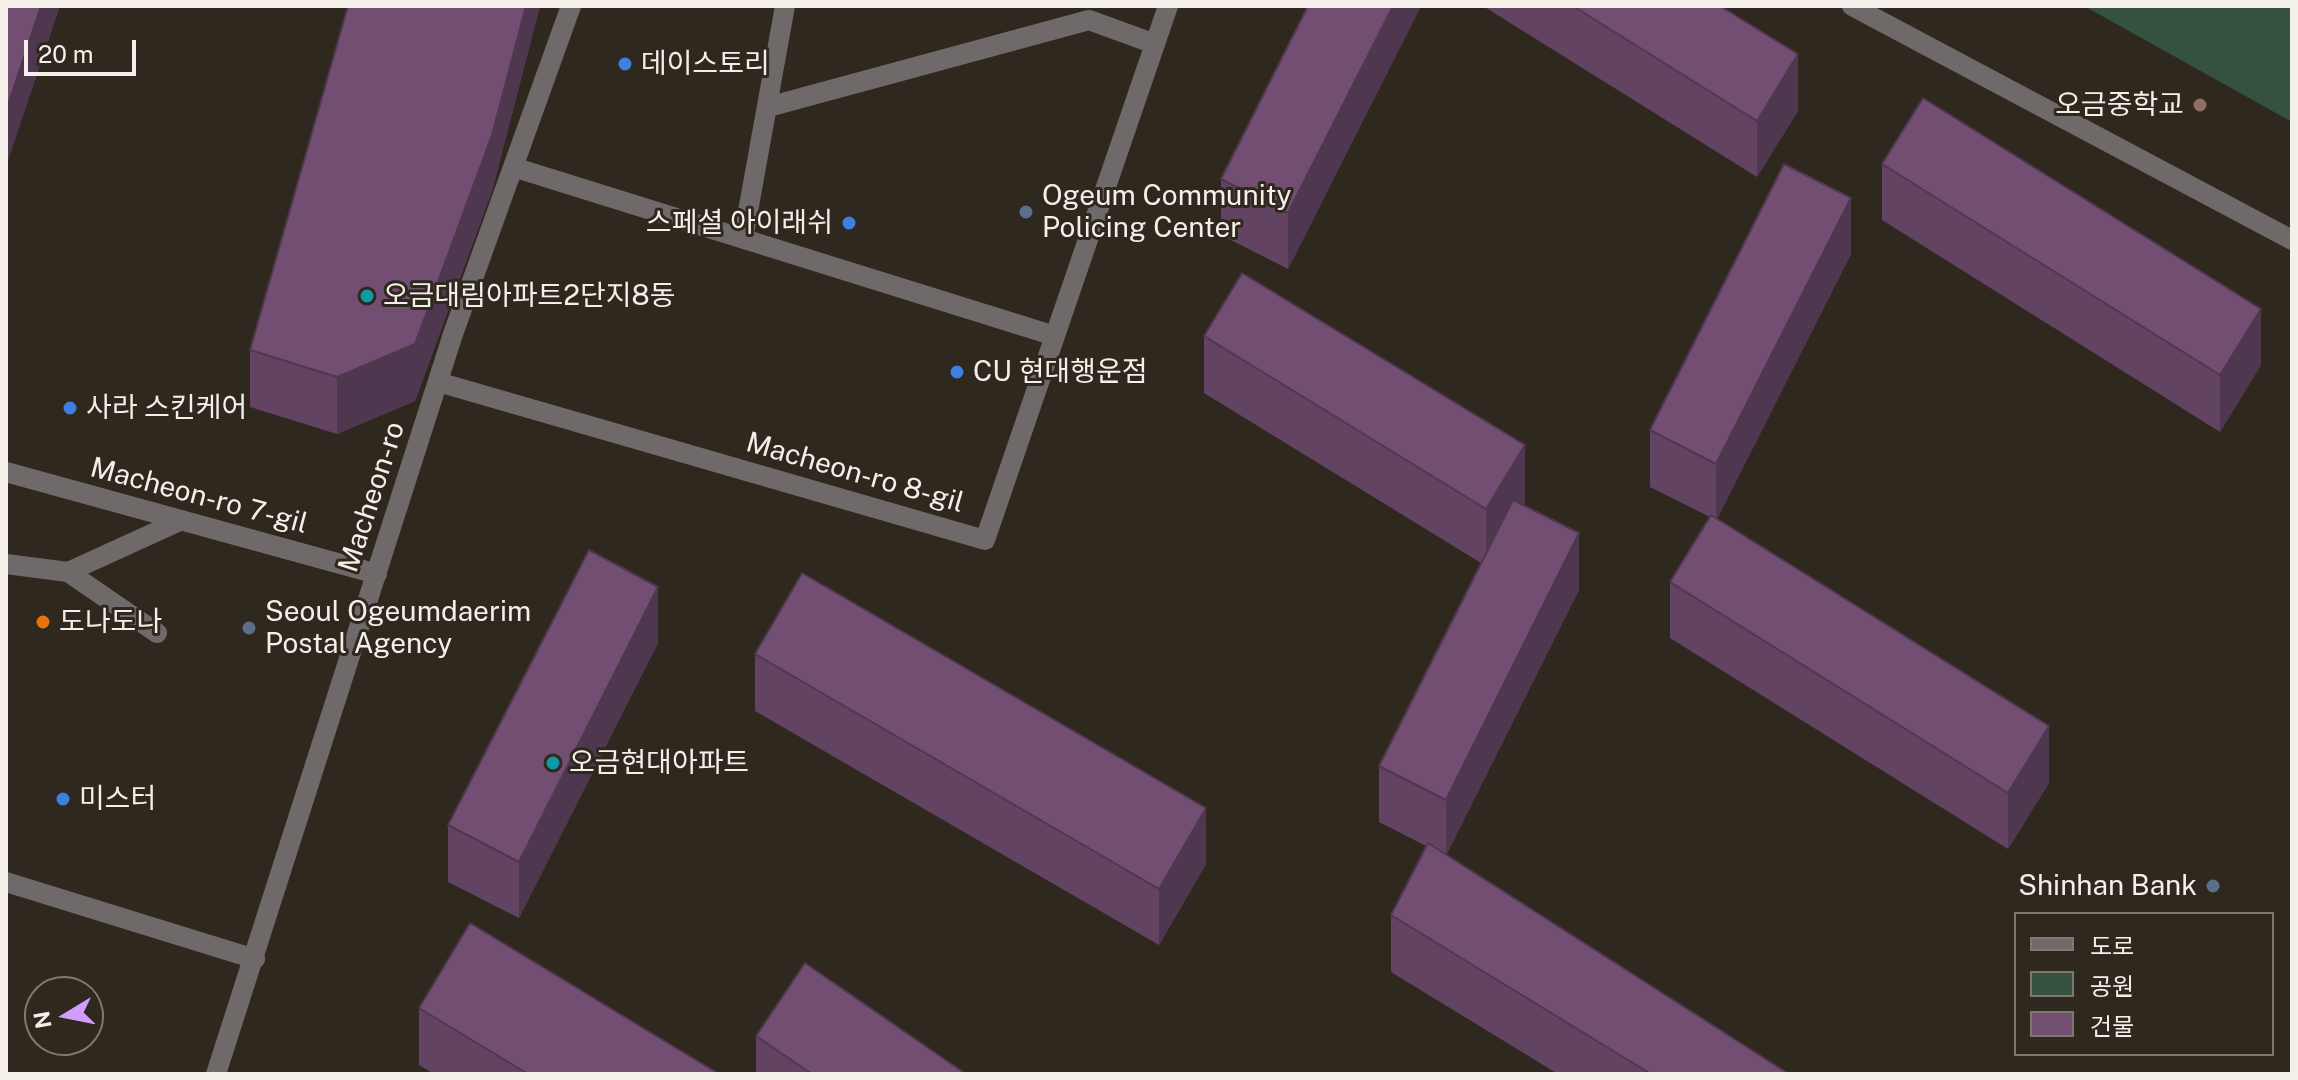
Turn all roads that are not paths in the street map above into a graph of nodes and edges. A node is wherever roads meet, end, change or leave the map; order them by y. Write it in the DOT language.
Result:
graph roads {
  1 [pos="571,6"];
  2 [pos="785,6"];
  3 [pos="1168,6"];
  4 [pos="1852,6"];
  5 [pos="1155,44"];
  6 [pos="768,107"];
  7 [pos="513,167"];
  8 [pos="743,239"];
  9 [pos="2292,240"];
  10 [pos="1055,336"];
  11 [pos="438,382"];
  12 [pos="6,472"];
  13 [pos="182,520"];
  14 [pos="6,564"];
  15 [pos="68,572"];
  16 [pos="377,574"];
  17 [pos="157,633"];
  18 [pos="6,882"];
  19 [pos="255,959"];
  20 [pos="216,1074"];
  1 -- 7 [label="street, Macheon-ro"];
  2 -- 6 [label="street"];
  3 -- 5 [label="street, Macheon-ro 8-gil"];
  4 -- 9 [label="street"];
  5 -- 6 [label="street"];
  5 -- 10 [label="street, Macheon-ro 8-gil"];
  6 -- 8 [label="street"];
  7 -- 8 [label="street"];
  7 -- 11 [label="street, Macheon-ro"];
  8 -- 10 [label="street"];
  10 -- 11 [label="street, Macheon-ro 8-gil"];
  11 -- 16 [label="street, Macheon-ro"];
  12 -- 13 [label="street, Macheon-ro 7-gil"];
  13 -- 15 [label="street"];
  13 -- 16 [label="street, Macheon-ro 7-gil"];
  14 -- 15 [label="street"];
  15 -- 17 [label="street"];
  16 -- 19 [label="street, Macheon-ro"];
  18 -- 19 [label="street"];
  19 -- 20 [label="street, Macheon-ro"];
}
